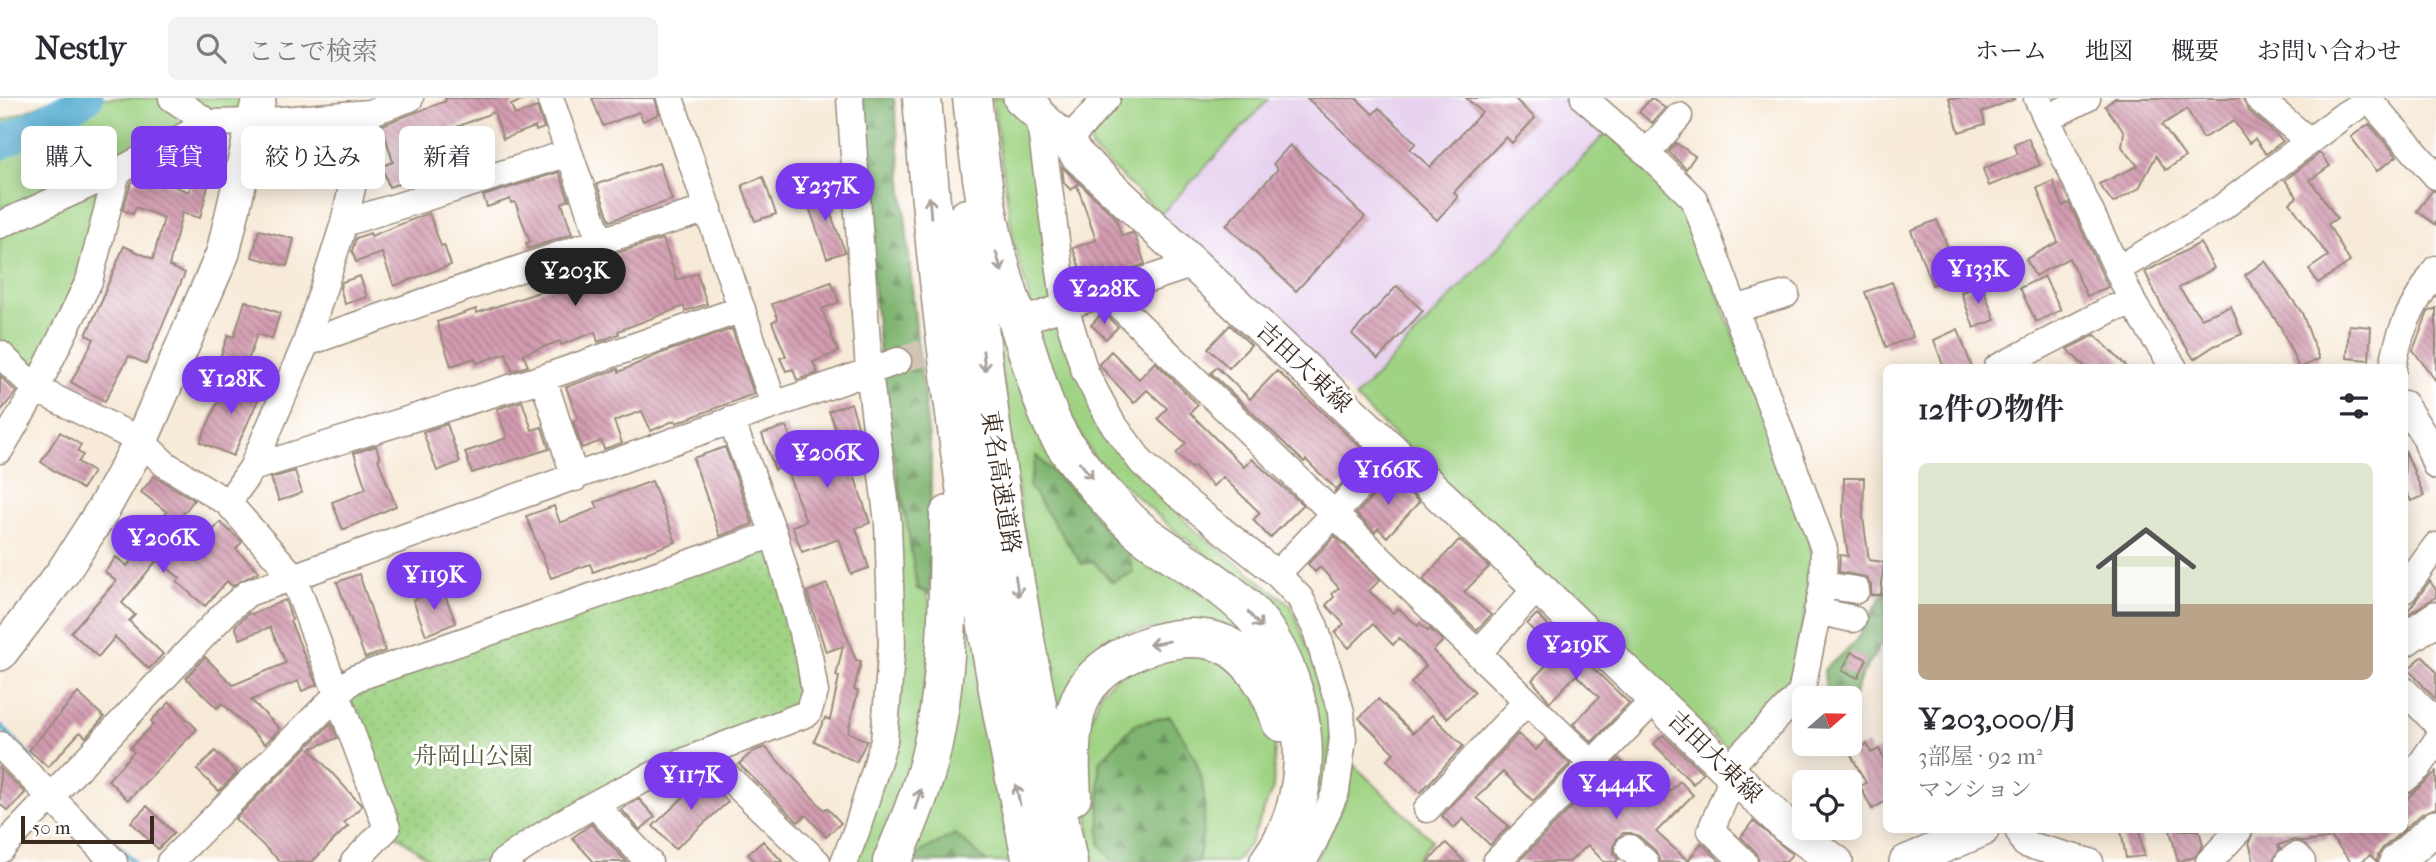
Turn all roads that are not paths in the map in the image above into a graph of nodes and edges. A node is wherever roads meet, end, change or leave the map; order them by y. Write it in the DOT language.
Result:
graph roads {
  1 [pos="410,98"];
  2 [pos="550,98"];
  3 [pos="670,98"];
  4 [pos="850,98"];
  5 [pos="922,98"];
  6 [pos="956,98"];
  7 [pos="972,98"];
  8 [pos="1107,98"];
  9 [pos="1584,98"];
  10 [pos="2087,98"];
  11 [pos="2258,98"];
  12 [pos="2368,99"];
  13 [pos="176,101"];
  14 [pos="1032,104"];
  15 [pos="2043,108"];
  16 [pos="258,110"];
  17 [pos="369,113"];
  18 [pos="1679,116"];
  19 [pos="209,123"];
  20 [pos="1067,141"];
  21 [pos="2309,141"];
  22 [pos="569,153"];
  23 [pos="1647,153"];
  24 [pos="117,172"];
  25 [pos="2436,176"];
  26 [pos="79,189"];
  27 [pos="113,189"];
  28 [pos="709,209"];
  29 [pos="344,223"];
  30 [pos="0,225"];
  31 [pos="600,241"];
  32 [pos="1194,264"];
  33 [pos="2436,269"];
  34 [pos="2118,270"];
  35 [pos="1106,293"];
  36 [pos="1786,294"];
  37 [pos="2134,305"];
  38 [pos="1065,307"];
  39 [pos="742,309"];
  40 [pos="1735,309"];
  41 [pos="1039,315"];
  42 [pos="306,342"];
  43 [pos="0,354"];
  44 [pos="2037,359"];
  45 [pos="898,362"];
  46 [pos="2015,364"];
  47 [pos="2171,364"];
  48 [pos="2394,364"];
  49 [pos="869,372"];
  50 [pos="544,378"];
  51 [pos="950,386"];
  52 [pos="36,389"];
  53 [pos="774,405"];
  54 [pos="2408,408"];
  55 [pos="731,420"];
  56 [pos="2430,432"];
  57 [pos="141,441"];
  58 [pos="0,450"];
  59 [pos="1394,451"];
  60 [pos="2436,466"];
  61 [pos="252,468"];
  62 [pos="575,478"];
  63 [pos="228,503"];
  64 [pos="1335,515"];
  65 [pos="774,534"];
  66 [pos="2436,546"];
  67 [pos="1277,574"];
  68 [pos="293,576"];
  69 [pos="2408,584"];
  70 [pos="1823,585"];
  71 [pos="1538,587"];
  72 [pos="1856,590"];
  73 [pos="1817,611"];
  74 [pos="2436,618"];
  75 [pos="1853,620"];
  76 [pos="2408,637"];
  77 [pos="1478,653"];
  78 [pos="0,654"];
  79 [pos="337,694"];
  80 [pos="2408,694"];
  81 [pos="1656,698"];
  82 [pos="1527,701"];
  83 [pos="2436,723"];
  84 [pos="2436,742"];
  85 [pos="0,745"];
  86 [pos="704,754"];
  87 [pos="1591,764"];
  88 [pos="1728,768"];
  89 [pos="2408,777"];
  90 [pos="50,798"];
  91 [pos="595,805"];
  92 [pos="1427,809"];
  93 [pos="2436,827"];
  94 [pos="1975,833"];
  95 [pos="2020,833"];
  96 [pos="2236,833"];
  97 [pos="0,850"];
  98 [pos="114,862"];
  99 [pos="170,862"];
  100 [pos="354,862"];
  101 [pos="503,862"];
  102 [pos="649,862"];
  103 [pos="817,862"];
  104 [pos="844,862"];
  105 [pos="892,862"];
  106 [pos="1032,862"];
  107 [pos="1068,862"];
  108 [pos="1076,862"];
  109 [pos="1246,862"];
  110 [pos="1269,862"];
  111 [pos="1303,862"];
  112 [pos="1496,862"];
  113 [pos="1744,862"];
  114 [pos="1836,862"];
  115 [pos="1906,862"];
  116 [pos="2090,862"];
  117 [pos="2209,862"];
  118 [pos="2288,862"];
  119 [pos="2302,862"];
  120 [pos="2396,862"];
  1 -- 17 [label="street"];
  2 -- 22 [label="street"];
  3 -- 28 [label="street"];
  4 -- 49 [label="street"];
  51 -- 5 [label="highway, 東名高速道路, one-way"];
  6 -- 107 [label="highway, 東名高速道路, one-way"];
  7 -- 110 [label="highway, one-way"];
  8 -- 20 [label="street"];
  9 -- 23 [label="street"];
  10 -- 15 [label="street"];
  11 -- 21 [label="street"];
  12 -- 21 [label="street"];
  12 -- 25 [label="street"];
  13 -- 19 [label="street"];
  14 -- 20 [label="main road, 吉田大東線"];
  14 -- 38 [label="street"];
  15 -- 34 [label="street"];
  16 -- 17 [label="street"];
  16 -- 19 [label="street"];
  16 -- 57 [label="main road"];
  17 -- 29 [label="street"];
  18 -- 23 [label="street"];
  19 -- 24 [label="street"];
  20 -- 32 [label="main road, 吉田大東線"];
  21 -- 34 [label="street"];
  22 -- 29 [label="street"];
  22 -- 31 [label="street"];
  23 -- 40 [label="street"];
  26 -- 30 [label="street"];
  27 -- 52 [label="street"];
  28 -- 31 [label="street"];
  28 -- 39 [label="street"];
  29 -- 42 [label="street"];
  31 -- 42 [label="street"];
  32 -- 35 [label="street"];
  32 -- 59 [label="main road, 吉田大東線"];
  33 -- 48 [label="street"];
  34 -- 37 [label="street"];
  35 -- 38 [label="street"];
  35 -- 64 [label="street"];
  36 -- 40 [label="street"];
  37 -- 44 [label="street"];
  37 -- 47 [label="street"];
  38 -- 41 [label="street"];
  38 -- 67 [label="street"];
  39 -- 50 [label="street"];
  39 -- 53 [label="street"];
  40 -- 70 [label="street"];
  42 -- 61 [label="street"];
  43 -- 52 [label="street"];
  44 -- 46 [label="street"];
  45 -- 49 [label="street"];
  49 -- 53 [label="street"];
  49 -- 104 [label="street"];
  50 -- 61 [label="street"];
  50 -- 62 [label="street"];
  105 -- 51 [label="highway, one-way"];
  106 -- 51 [label="highway, 東名高速道路, one-way"];
  52 -- 57 [label="street"];
  52 -- 58 [label="street"];
  53 -- 55 [label="street"];
  54 -- 56 [label="street"];
  55 -- 62 [label="street"];
  55 -- 65 [label="street"];
  56 -- 60 [label="street"];
  57 -- 63 [label="street"];
  57 -- 78 [label="main road"];
  59 -- 64 [label="street"];
  59 -- 71 [label="main road, 吉田大東線"];
  61 -- 63 [label="street"];
  62 -- 68 [label="street"];
  63 -- 68 [label="street"];
  64 -- 67 [label="street"];
  64 -- 77 [label="street"];
  65 -- 79 [label="street"];
  65 -- 86 [label="street"];
  66 -- 69 [label="street"];
  67 -- 111 [label="street"];
  68 -- 79 [label="street"];
  68 -- 90 [label="street"];
  70 -- 72 [label="street"];
  70 -- 73 [label="street"];
  71 -- 77 [label="street"];
  71 -- 81 [label="main road, 吉田大東線"];
  73 -- 75 [label="street"];
  73 -- 88 [label="street"];
  74 -- 76 [label="main road"];
  77 -- 82 [label="street"];
  79 -- 99 [label="street"];
  79 -- 100 [label="street"];
  80 -- 83 [label="street"];
  81 -- 87 [label="street"];
  81 -- 88 [label="main road, 吉田大東線"];
  82 -- 87 [label="street"];
  82 -- 92 [label="street"];
  84 -- 89 [label="street"];
  85 -- 90 [label="street"];
  86 -- 91 [label="street"];
  86 -- 103 [label="street"];
  87 -- 112 [label="street"];
  88 -- 113 [label="street"];
  88 -- 114 [label="main road, 吉田大東線"];
  90 -- 97 [label="street"];
  90 -- 98 [label="street"];
  91 -- 101 [label="street"];
  91 -- 102 [label="street"];
  93 -- 120 [label="main road"];
  94 -- 115 [label="main road"];
  95 -- 116 [label="street"];
  96 -- 117 [label="street"];
  109 -- 108 [label="highway, one-way"];
  118 -- 119 [label="street"];
}
